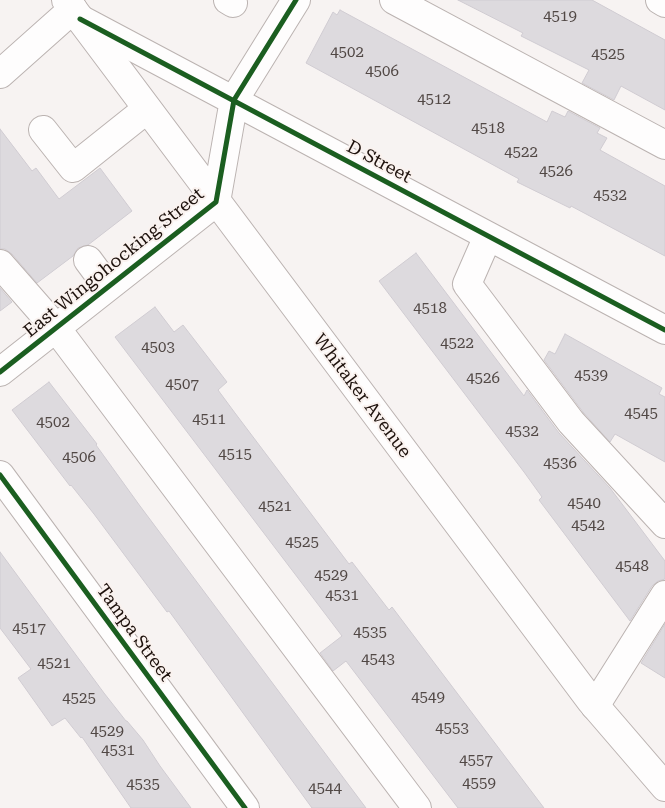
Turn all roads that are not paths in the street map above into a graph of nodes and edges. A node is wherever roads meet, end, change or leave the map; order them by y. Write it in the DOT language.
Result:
graph roads {
  1 [pos="296,0"];
  2 [pos="394,0"];
  3 [pos="660,0"];
  4 [pos="665,3"];
  5 [pos="73,10"];
  6 [pos="0,74"];
  7 [pos="234,100"];
  8 [pos="147,109"];
  9 [pos="43,130"];
  10 [pos="665,145"];
  11 [pos="216,202"];
  12 [pos="488,236"];
  13 [pos="88,260"];
  14 [pos="0,264"];
  15 [pos="108,287"];
  16 [pos="56,328"];
  17 [pos="665,330"];
  18 [pos="0,372"];
  19 [pos="0,475"];
  20 [pos="665,524"];
  21 [pos="665,595"];
  22 [pos="595,706"];
  23 [pos="665,787"];
  24 [pos="245,808"];
  25 [pos="417,808"];
  1 -- 7 [label="street, East Wingohocking Street"];
  2 -- 10 [label="street"];
  3 -- 4 [label="street"];
  5 -- 6 [label="street"];
  5 -- 7 [label="street, D Street"];
  5 -- 8 [label="street, Whitaker Avenue"];
  7 -- 11 [label="street, East Wingohocking Street"];
  7 -- 12 [label="street, D Street"];
  8 -- 9 [label="street"];
  8 -- 11 [label="street, Whitaker Avenue"];
  11 -- 15 [label="street, East Wingohocking Street"];
  11 -- 22 [label="street, Whitaker Avenue"];
  12 -- 17 [label="street, D Street"];
  12 -- 20 [label="street"];
  13 -- 15 [label="street"];
  14 -- 16 [label="street"];
  15 -- 16 [label="street, East Wingohocking Street"];
  16 -- 18 [label="street, East Wingohocking Street"];
  16 -- 25 [label="street"];
  19 -- 24 [label="street, Tampa Street"];
  21 -- 22 [label="street"];
  22 -- 23 [label="street, Whitaker Avenue"];
}
